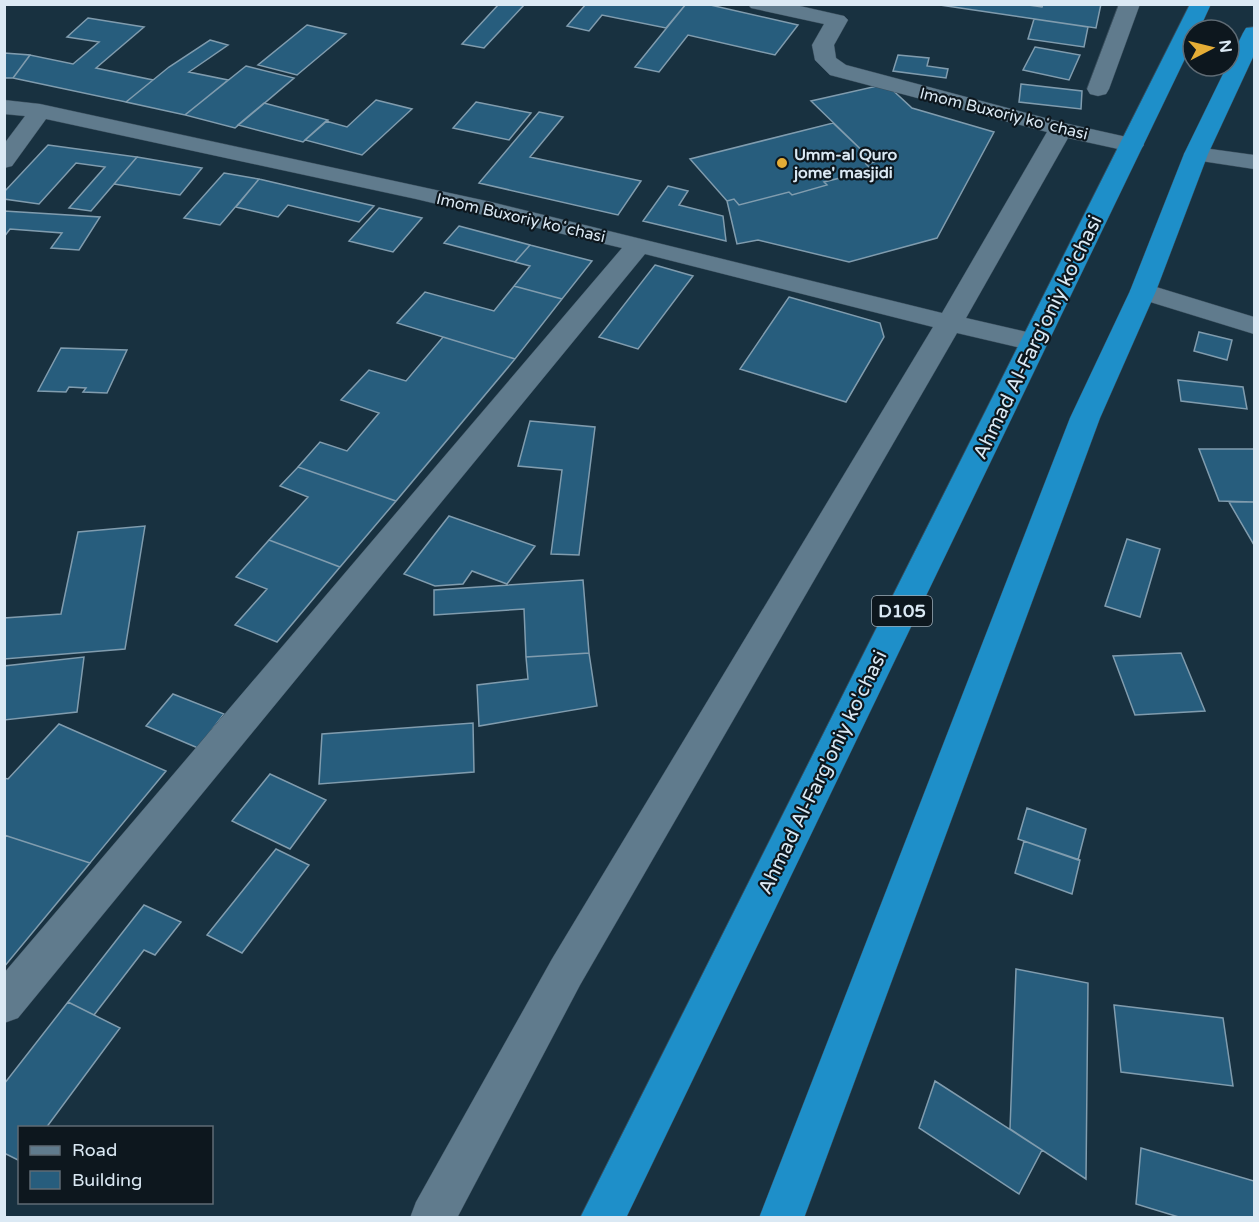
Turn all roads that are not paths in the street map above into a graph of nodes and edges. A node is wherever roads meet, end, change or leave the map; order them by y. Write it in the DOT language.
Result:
graph roads {
  1 [pos="758,4"];
  2 [pos="1130,4"];
  3 [pos="1202,4"];
  4 [pos="842,12"];
  5 [pos="1254,33"];
  6 [pos="1098,89"];
  7 [pos="4,107"];
  8 [pos="40,111"];
  9 [pos="1060,129"];
  10 [pos="1132,145"];
  11 [pos="1196,154"];
  12 [pos="4,161"];
  13 [pos="1254,162"];
  14 [pos="639,244"];
  15 [pos="1143,291"];
  16 [pos="949,324"];
  17 [pos="1254,326"];
  18 [pos="1034,342"];
  19 [pos="4,1004"];
  20 [pos="432,1218"];
  21 [pos="602,1218"];
  22 [pos="781,1218"];
  1 -- 4 [label="street, Imom Buxoriy koʻchasi"];
  2 -- 6 [label="street"];
  3 -- 10 [label="highway, Ahmad Al-Farg'oniy ko'chasi / D105"];
  4 -- 9 [label="street, Imom Buxoriy koʻchasi"];
  5 -- 11 [label="highway"];
  7 -- 8 [label="street, Imom Buxoriy koʻchasi"];
  8 -- 12 [label="street"];
  8 -- 14 [label="street, Imom Buxoriy koʻchasi"];
  9 -- 10 [label="street, Imom Buxoriy koʻchasi"];
  9 -- 16 [label="street"];
  10 -- 18 [label="highway, Ahmad Al-Farg'oniy ko'chasi / D105"];
  11 -- 13 [label="street"];
  11 -- 15 [label="highway"];
  14 -- 16 [label="street, Imom Buxoriy koʻchasi"];
  14 -- 19 [label="street"];
  15 -- 17 [label="street"];
  15 -- 22 [label="highway"];
  16 -- 18 [label="street, Imom Buxoriy koʻchasi"];
  16 -- 20 [label="street"];
  18 -- 21 [label="highway, Ahmad Al-Farg'oniy ko'chasi / D105"];
}
